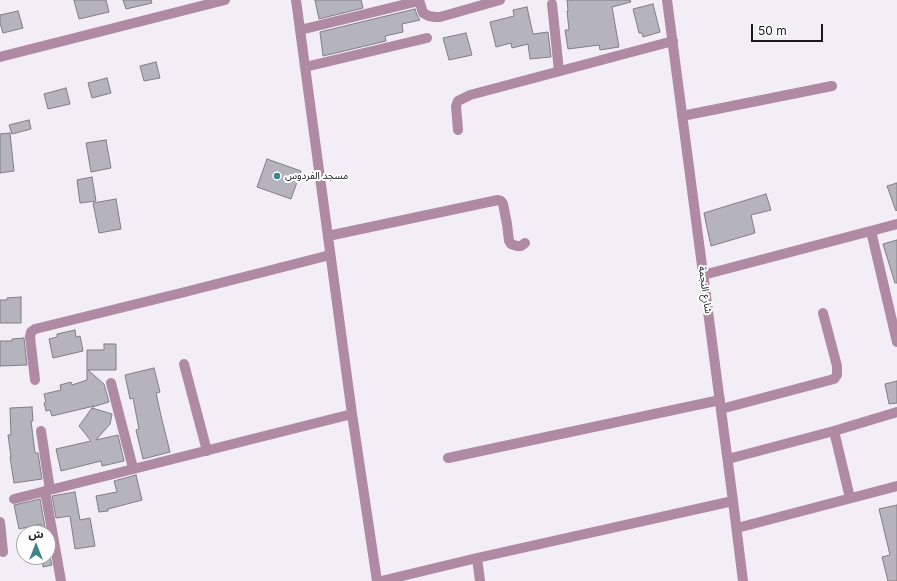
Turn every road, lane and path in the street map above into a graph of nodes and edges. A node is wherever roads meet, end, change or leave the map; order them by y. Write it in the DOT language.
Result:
graph roads {
  1 [pos="225,0"];
  2 [pos="296,0"];
  3 [pos="419,0"];
  4 [pos="500,0"];
  5 [pos="667,0"];
  6 [pos="552,4"];
  7 [pos="300,30"];
  8 [pos="427,38"];
  9 [pos="672,41"];
  10 [pos="0,57"];
  11 [pos="305,67"];
  12 [pos="558,71"];
  13 [pos="832,86"];
  14 [pos="682,116"];
  15 [pos="458,130"];
  16 [pos="897,224"];
  17 [pos="871,231"];
  18 [pos="328,236"];
  19 [pos="525,243"];
  20 [pos="330,255"];
  21 [pos="703,275"];
  22 [pos="823,313"];
  23 [pos="897,342"];
  24 [pos="184,364"];
  25 [pos="35,380"];
  26 [pos="111,383"];
  27 [pos="720,404"];
  28 [pos="897,412"];
  29 [pos="352,414"];
  30 [pos="41,430"];
  31 [pos="834,431"];
  32 [pos="207,451"];
  33 [pos="448,458"];
  34 [pos="728,460"];
  35 [pos="133,468"];
  36 [pos="897,486"];
  37 [pos="48,490"];
  38 [pos="850,498"];
  39 [pos="14,499"];
  40 [pos="733,501"];
  41 [pos="0,522"];
  42 [pos="737,528"];
  43 [pos="3,552"];
  44 [pos="477,558"];
  45 [pos="61,581"];
  46 [pos="377,581"];
  47 [pos="381,581"];
  48 [pos="480,581"];
  49 [pos="743,581"];
  1 -- 10 [label="street"];
  2 -- 7 [label="street"];
  3 -- 4 [label="street"];
  3 -- 7 [label="street"];
  5 -- 9 [label="street, شارع النجمة"];
  6 -- 12 [label="street"];
  7 -- 11 [label="street"];
  8 -- 11 [label="street"];
  9 -- 12 [label="street"];
  9 -- 14 [label="street, شارع النجمة"];
  11 -- 18 [label="street"];
  12 -- 15 [label="street"];
  13 -- 14 [label="street"];
  14 -- 21 [label="street, شارع النجمة"];
  16 -- 17 [label="street"];
  17 -- 21 [label="street"];
  17 -- 23 [label="street"];
  18 -- 19 [label="street"];
  18 -- 20 [label="street"];
  20 -- 25 [label="street"];
  20 -- 29 [label="street"];
  21 -- 27 [label="street, شارع النجمة"];
  22 -- 27 [label="street"];
  24 -- 32 [label="street"];
  26 -- 35 [label="street"];
  27 -- 33 [label="street"];
  27 -- 34 [label="street, شارع النجمة"];
  28 -- 31 [label="street"];
  29 -- 32 [label="street"];
  29 -- 46 [label="street"];
  30 -- 37 [label="street"];
  31 -- 34 [label="street"];
  31 -- 38 [label="street"];
  32 -- 35 [label="street"];
  34 -- 40 [label="street, شارع النجمة"];
  35 -- 37 [label="street"];
  36 -- 38 [label="street"];
  37 -- 39 [label="street"];
  37 -- 45 [label="street"];
  38 -- 42 [label="street"];
  40 -- 42 [label="street, شارع النجمة"];
  40 -- 44 [label="street"];
  41 -- 43 [label="street"];
  42 -- 49 [label="street, شارع النجمة"];
  44 -- 47 [label="street"];
  44 -- 48 [label="street"];
}
